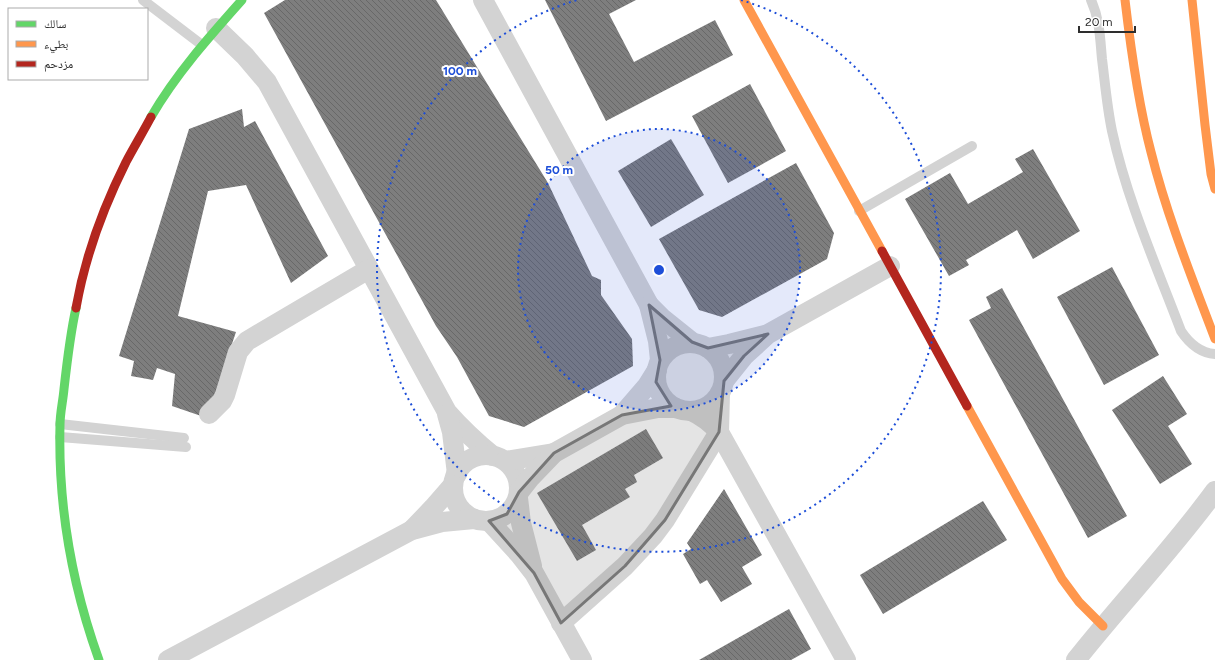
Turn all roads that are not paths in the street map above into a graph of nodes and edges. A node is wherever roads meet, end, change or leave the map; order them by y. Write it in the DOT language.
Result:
graph roads {
  1 [pos="143,0"];
  2 [pos="242,0"];
  3 [pos="483,0"];
  4 [pos="744,0"];
  5 [pos="1091,0"];
  6 [pos="1125,0"];
  7 [pos="1192,0"];
  8 [pos="216,28"];
  9 [pos="202,45"];
  10 [pos="972,146"];
  11 [pos="1215,189"];
  12 [pos="859,210"];
  13 [pos="890,266"];
  14 [pos="369,269"];
  15 [pos="1192,277"];
  16 [pos="649,305"];
  17 [pos="1213,306"];
  18 [pos="768,334"];
  19 [pos="1215,339"];
  20 [pos="700,345"];
  21 [pos="1215,354"];
  22 [pos="659,365"];
  23 [pos="722,387"];
  24 [pos="683,409"];
  25 [pos="447,412"];
  26 [pos="209,414"];
  27 [pos="622,416"];
  28 [pos="60,424"];
  29 [pos="719,432"];
  30 [pos="60,437"];
  31 [pos="554,453"];
  32 [pos="499,458"];
  33 [pos="455,479"];
  34 [pos="1215,491"];
  35 [pos="518,495"];
  36 [pos="1215,507"];
  37 [pos="1196,517"];
  38 [pos="481,520"];
  39 [pos="412,530"];
  40 [pos="534,573"];
  41 [pos="561,623"];
  42 [pos="1103,626"];
  43 [pos="99,660"];
  44 [pos="168,660"];
  45 [pos="582,660"];
  46 [pos="846,660"];
  47 [pos="1076,660"];
  1 -- 9 [label="lane"];
  2 -- 8 [label="street"];
  3 -- 16 [label="street"];
  4 -- 12 [label="street"];
  5 -- 21 [label="lane"];
  6 -- 15 [label="street"];
  7 -- 11 [label="street"];
  8 -- 9 [label="street"];
  8 -- 14 [label="street"];
  9 -- 28 [label="street"];
  10 -- 12 [label="lane"];
  12 -- 13 [label="street"];
  13 -- 18 [label="street"];
  13 -- 42 [label="street"];
  14 -- 25 [label="street"];
  14 -- 26 [label="street"];
  15 -- 17 [label="street"];
  15 -- 19 [label="street"];
  16 -- 20 [label="street"];
  16 -- 22 [label="street"];
  18 -- 20 [label="street"];
  18 -- 23 [label="street"];
  20 -- 22 [label="street"];
  20 -- 23 [label="street"];
  22 -- 24 [label="street"];
  22 -- 27 [label="street"];
  23 -- 24 [label="street"];
  23 -- 29 [label="street"];
  24 -- 27 [label="street"];
  24 -- 29 [label="street"];
  25 -- 32 [label="street"];
  25 -- 33 [label="street"];
  27 -- 31 [label="street"];
  28 -- 30 [label="street"];
  28 -- 30 [label="lane"];
  29 -- 41 [label="street"];
  29 -- 46 [label="street"];
  30 -- 43 [label="street"];
  31 -- 32 [label="street"];
  31 -- 35 [label="street"];
  32 -- 33 [label="street"];
  32 -- 35 [label="street"];
  33 -- 38 [label="street"];
  33 -- 39 [label="street"];
  34 -- 37 [label="street"];
  35 -- 38 [label="street"];
  35 -- 40 [label="street"];
  36 -- 37 [label="street"];
  37 -- 42 [label="street"];
  38 -- 39 [label="street"];
  38 -- 40 [label="street"];
  39 -- 44 [label="street"];
  40 -- 41 [label="street"];
  41 -- 45 [label="street"];
  42 -- 47 [label="street"];
}
